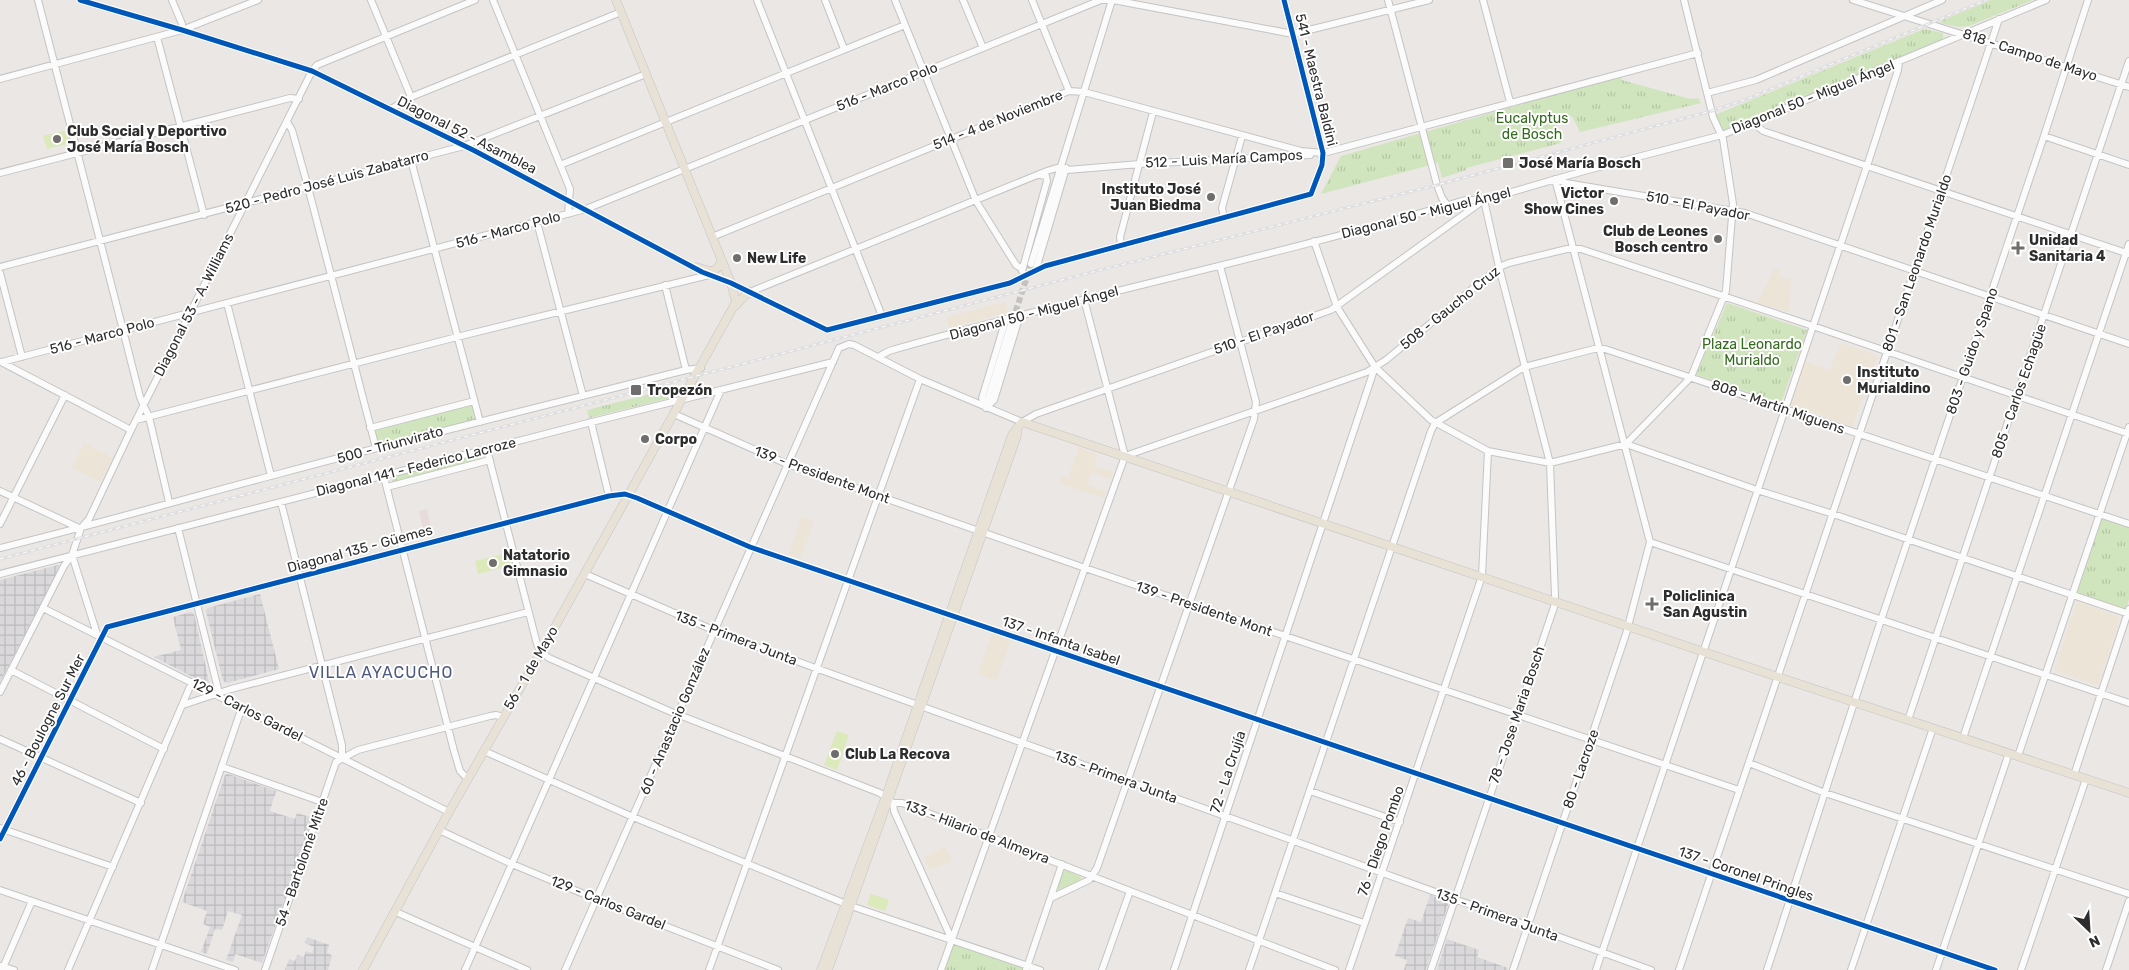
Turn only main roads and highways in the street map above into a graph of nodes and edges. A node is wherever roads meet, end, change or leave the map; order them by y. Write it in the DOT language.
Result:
graph roads {
  1 [pos="616,0"];
  2 [pos="722,260"];
  3 [pos="696,267"];
  4 [pos="750,292"];
  5 [pos="734,307"];
  6 [pos="2129,793"];
  7 [pos="848,904"];
  8 [pos="363,970"];
  9 [pos="821,970"];
  10 [pos="828,970"];
  1 -- 2 [label="main road"];
  2 -- 3 [label="main road"];
  2 -- 5 [label="main road"];
  4 -- 5 [label="main road, 56 - 1 de Mayo"];
  5 -- 8 [label="main road, 56 - 1 de Mayo"];
  6 -- 7 [label="main road"];
  7 -- 9 [label="main road"];
  7 -- 10 [label="main road"];
}
